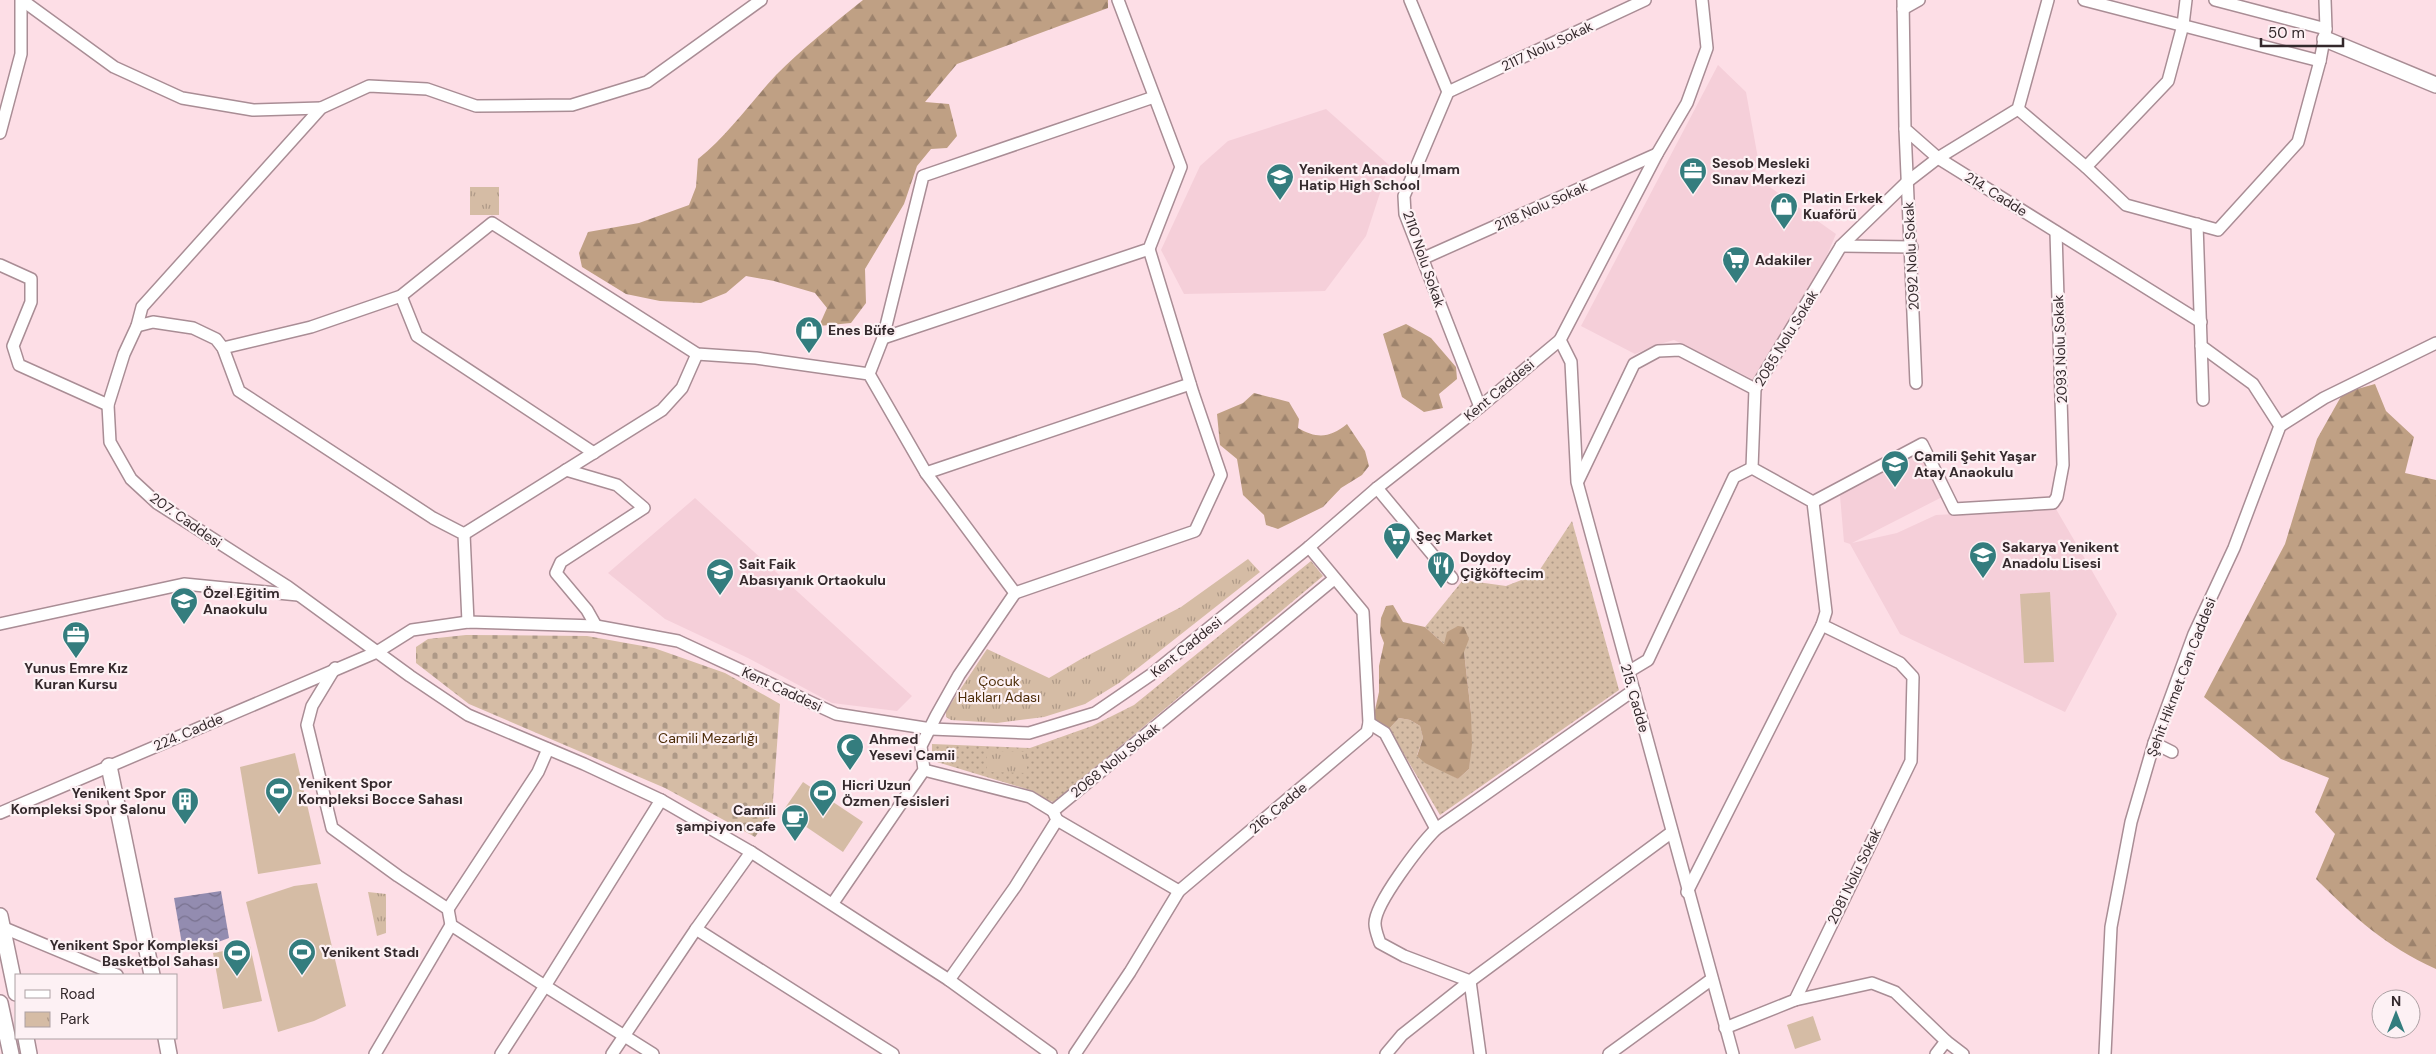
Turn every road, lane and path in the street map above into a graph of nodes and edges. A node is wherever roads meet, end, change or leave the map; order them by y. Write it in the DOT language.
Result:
graph roads {
  1 [pos="22,0"];
  2 [pos="761,0"];
  3 [pos="1118,0"];
  4 [pos="1410,0"];
  5 [pos="1645,0"];
  6 [pos="1702,0"];
  7 [pos="1919,0"];
  8 [pos="2048,0"];
  9 [pos="2084,0"];
  10 [pos="2186,0"];
  11 [pos="2215,0"];
  12 [pos="2325,0"];
  13 [pos="1903,5"];
  14 [pos="2182,25"];
  15 [pos="2325,34"];
  16 [pos="2320,61"];
  17 [pos="2436,84"];
  18 [pos="1448,92"];
  19 [pos="1154,97"];
  20 [pos="321,108"];
  21 [pos="2018,109"];
  22 [pos="1905,129"];
  23 [pos="0,133"];
  24 [pos="1657,154"];
  25 [pos="1938,158"];
  26 [pos="2086,167"];
  27 [pos="1907,182"];
  28 [pos="2197,224"];
  29 [pos="2056,232"];
  30 [pos="1841,246"];
  31 [pos="1912,247"];
  32 [pos="1149,249"];
  33 [pos="1424,258"];
  34 [pos="0,265"];
  35 [pos="401,296"];
  36 [pos="2201,322"];
  37 [pos="137,326"];
  38 [pos="883,338"];
  39 [pos="1560,340"];
  40 [pos="2436,344"];
  41 [pos="2201,346"];
  42 [pos="223,348"];
  43 [pos="697,354"];
  44 [pos="869,374"];
  45 [pos="1916,383"];
  46 [pos="1190,384"];
  47 [pos="1755,389"];
  48 [pos="2203,400"];
  49 [pos="108,405"];
  50 [pos="1480,407"];
  51 [pos="2280,426"];
  52 [pos="594,454"];
  53 [pos="1752,468"];
  54 [pos="566,470"];
  55 [pos="926,473"];
  56 [pos="1577,482"];
  57 [pos="1377,488"];
  58 [pos="1813,502"];
  59 [pos="464,534"];
  60 [pos="1309,547"];
  61 [pos="1452,578"];
  62 [pos="1334,580"];
  63 [pos="1015,593"];
  64 [pos="299,595"];
  65 [pos="468,622"];
  66 [pos="0,624"];
  67 [pos="1822,624"];
  68 [pos="596,626"];
  69 [pos="377,652"];
  70 [pos="335,668"];
  71 [pos="1628,672"];
  72 [pos="1634,690"];
  73 [pos="1369,723"];
  74 [pos="930,729"];
  75 [pos="2154,743"];
  76 [pos="548,748"];
  77 [pos="2172,752"];
  78 [pos="109,766"];
  79 [pos="924,770"];
  80 [pos="661,800"];
  81 [pos="0,813"];
  82 [pos="1055,815"];
  83 [pos="1436,829"];
  84 [pos="1672,832"];
  85 [pos="751,852"];
  86 [pos="1179,891"];
  87 [pos="1688,892"];
  88 [pos="833,903"];
  89 [pos="448,909"];
  90 [pos="1,921"];
  91 [pos="451,925"];
  92 [pos="696,929"];
  93 [pos="115,974"];
  94 [pos="152,974"];
  95 [pos="1712,979"];
  96 [pos="949,980"];
  97 [pos="1470,981"];
  98 [pos="545,986"];
  99 [pos="15,988"];
  100 [pos="1795,1000"];
  101 [pos="0,1003"];
  102 [pos="1725,1028"];
  103 [pos="624,1035"];
  104 [pos="26,1039"];
  105 [pos="166,1039"];
  106 [pos="1946,1041"];
  107 [pos="11,1054"];
  108 [pos="29,1054"];
  109 [pos="169,1054"];
  110 [pos="375,1054"];
  111 [pos="501,1054"];
  112 [pos="612,1054"];
  113 [pos="653,1054"];
  114 [pos="893,1054"];
  115 [pos="1051,1054"];
  116 [pos="1075,1054"];
  117 [pos="1386,1054"];
  118 [pos="1480,1054"];
  119 [pos="1609,1054"];
  120 [pos="1733,1054"];
  121 [pos="1936,1054"];
  122 [pos="1963,1054"];
  123 [pos="2105,1054"];
  1 -- 20 [label="street"];
  1 -- 23 [label="street"];
  2 -- 20 [label="street"];
  3 -- 19 [label="street"];
  4 -- 18 [label="street"];
  5 -- 18 [label="street, 2117 Nolu Sokak"];
  6 -- 24 [label="street, Kent Caddesi"];
  7 -- 13 [label="street"];
  8 -- 21 [label="street"];
  9 -- 14 [label="street"];
  10 -- 14 [label="street"];
  11 -- 15 [label="street"];
  12 -- 15 [label="street"];
  13 -- 22 [label="street"];
  14 -- 16 [label="street"];
  14 -- 26 [label="street"];
  15 -- 16 [label="street"];
  15 -- 17 [label="street"];
  16 -- 28 [label="street"];
  18 -- 33 [label="street, 2110 Nolu Sokak"];
  19 -- 32 [label="street"];
  19 -- 38 [label="street"];
  20 -- 37 [label="street, 207. Caddesi"];
  21 -- 25 [label="street, 2085 Nolu Sokak"];
  21 -- 26 [label="street"];
  22 -- 25 [label="street, 214. Cadde"];
  22 -- 27 [label="street, 2092 Nolu Sokak"];
  24 -- 33 [label="street, 2118 Nolu Sokak"];
  24 -- 39 [label="street, Kent Caddesi"];
  25 -- 27 [label="street, 2085 Nolu Sokak"];
  25 -- 29 [label="street, 214. Cadde"];
  26 -- 28 [label="street"];
  27 -- 30 [label="street, 2085 Nolu Sokak"];
  27 -- 31 [label="street, 2092 Nolu Sokak"];
  28 -- 36 [label="street"];
  29 -- 36 [label="street, 214. Cadde"];
  29 -- 58 [label="street, 2093 Nolu Sokak"];
  30 -- 31 [label="street"];
  30 -- 47 [label="street, 2085 Nolu Sokak"];
  31 -- 45 [label="street, 2092 Nolu Sokak"];
  32 -- 38 [label="street"];
  32 -- 46 [label="street"];
  33 -- 50 [label="street, 2110 Nolu Sokak"];
  34 -- 49 [label="street"];
  35 -- 42 [label="street"];
  35 -- 43 [label="street"];
  35 -- 52 [label="street"];
  36 -- 41 [label="street"];
  37 -- 42 [label="street"];
  37 -- 49 [label="street, 207. Caddesi"];
  38 -- 44 [label="street"];
  39 -- 50 [label="street, Kent Caddesi"];
  39 -- 56 [label="street, 215. Cadde"];
  40 -- 51 [label="street"];
  41 -- 48 [label="street"];
  41 -- 51 [label="street"];
  42 -- 59 [label="street"];
  43 -- 44 [label="street"];
  43 -- 52 [label="street"];
  44 -- 55 [label="street"];
  46 -- 55 [label="street"];
  46 -- 63 [label="street"];
  47 -- 53 [label="street, 2085 Nolu Sokak"];
  47 -- 56 [label="street"];
  49 -- 64 [label="street, 207. Caddesi"];
  50 -- 57 [label="street, Kent Caddesi"];
  51 -- 75 [label="street, Şehit Hikmet Can Caddesi"];
  52 -- 54 [label="street"];
  53 -- 58 [label="street"];
  53 -- 71 [label="street"];
  54 -- 59 [label="street"];
  54 -- 68 [label="street"];
  55 -- 63 [label="street"];
  56 -- 71 [label="street, 215. Cadde"];
  57 -- 60 [label="street, Kent Caddesi"];
  57 -- 61 [label="street"];
  58 -- 67 [label="street"];
  59 -- 65 [label="street"];
  60 -- 62 [label="street"];
  60 -- 74 [label="street, Kent Caddesi"];
  62 -- 73 [label="street"];
  62 -- 82 [label="street, 2068 Nolu Sokak"];
  63 -- 74 [label="street"];
  64 -- 66 [label="street"];
  64 -- 69 [label="street, 207. Caddesi"];
  65 -- 68 [label="street, Kent Caddesi"];
  65 -- 69 [label="street, Kent Caddesi"];
  67 -- 87 [label="street"];
  67 -- 100 [label="street, 2081 Nolu Sokak"];
  68 -- 74 [label="street, Kent Caddesi"];
  69 -- 70 [label="street, 224. Cadde"];
  69 -- 76 [label="street, 207. Caddesi"];
  70 -- 78 [label="street, 224. Cadde"];
  70 -- 89 [label="street"];
  71 -- 72 [label="street, 215. Cadde"];
  72 -- 83 [label="street"];
  72 -- 84 [label="street, 215. Cadde"];
  73 -- 83 [label="street"];
  73 -- 86 [label="street, 216. Cadde"];
  74 -- 79 [label="street"];
  75 -- 77 [label="street"];
  75 -- 123 [label="street, Şehit Hikmet Can Caddesi"];
  76 -- 80 [label="street, 207. Caddesi"];
  76 -- 89 [label="street"];
  78 -- 81 [label="street, 224. Cadde"];
  78 -- 94 [label="street"];
  79 -- 82 [label="street"];
  79 -- 88 [label="street"];
  80 -- 85 [label="street, 207. Caddesi"];
  80 -- 98 [label="street"];
  82 -- 86 [label="street"];
  82 -- 96 [label="street, 2068 Nolu Sokak"];
  83 -- 97 [label="street"];
  84 -- 87 [label="street, 215. Cadde"];
  84 -- 97 [label="street"];
  85 -- 88 [label="street, 207. Caddesi"];
  85 -- 92 [label="street"];
  86 -- 116 [label="street, 216. Cadde"];
  87 -- 95 [label="street, 215. Cadde"];
  88 -- 96 [label="street, 207. Caddesi"];
  89 -- 91 [label="street"];
  90 -- 93 [label="street"];
  90 -- 99 [label="street"];
  91 -- 98 [label="street"];
  91 -- 110 [label="street"];
  92 -- 103 [label="street"];
  92 -- 114 [label="street"];
  95 -- 102 [label="street, 215. Cadde"];
  95 -- 119 [label="street"];
  96 -- 115 [label="street, 207. Caddesi"];
  97 -- 117 [label="street"];
  97 -- 118 [label="street"];
  98 -- 103 [label="street"];
  98 -- 111 [label="street"];
  100 -- 102 [label="street"];
  100 -- 106 [label="street"];
  101 -- 107 [label="street"];
  102 -- 120 [label="street, 215. Cadde"];
  103 -- 112 [label="street"];
  103 -- 113 [label="street"];
  104 -- 108 [label="street"];
  105 -- 109 [label="street"];
  106 -- 121 [label="street"];
  106 -- 122 [label="street"];
}
